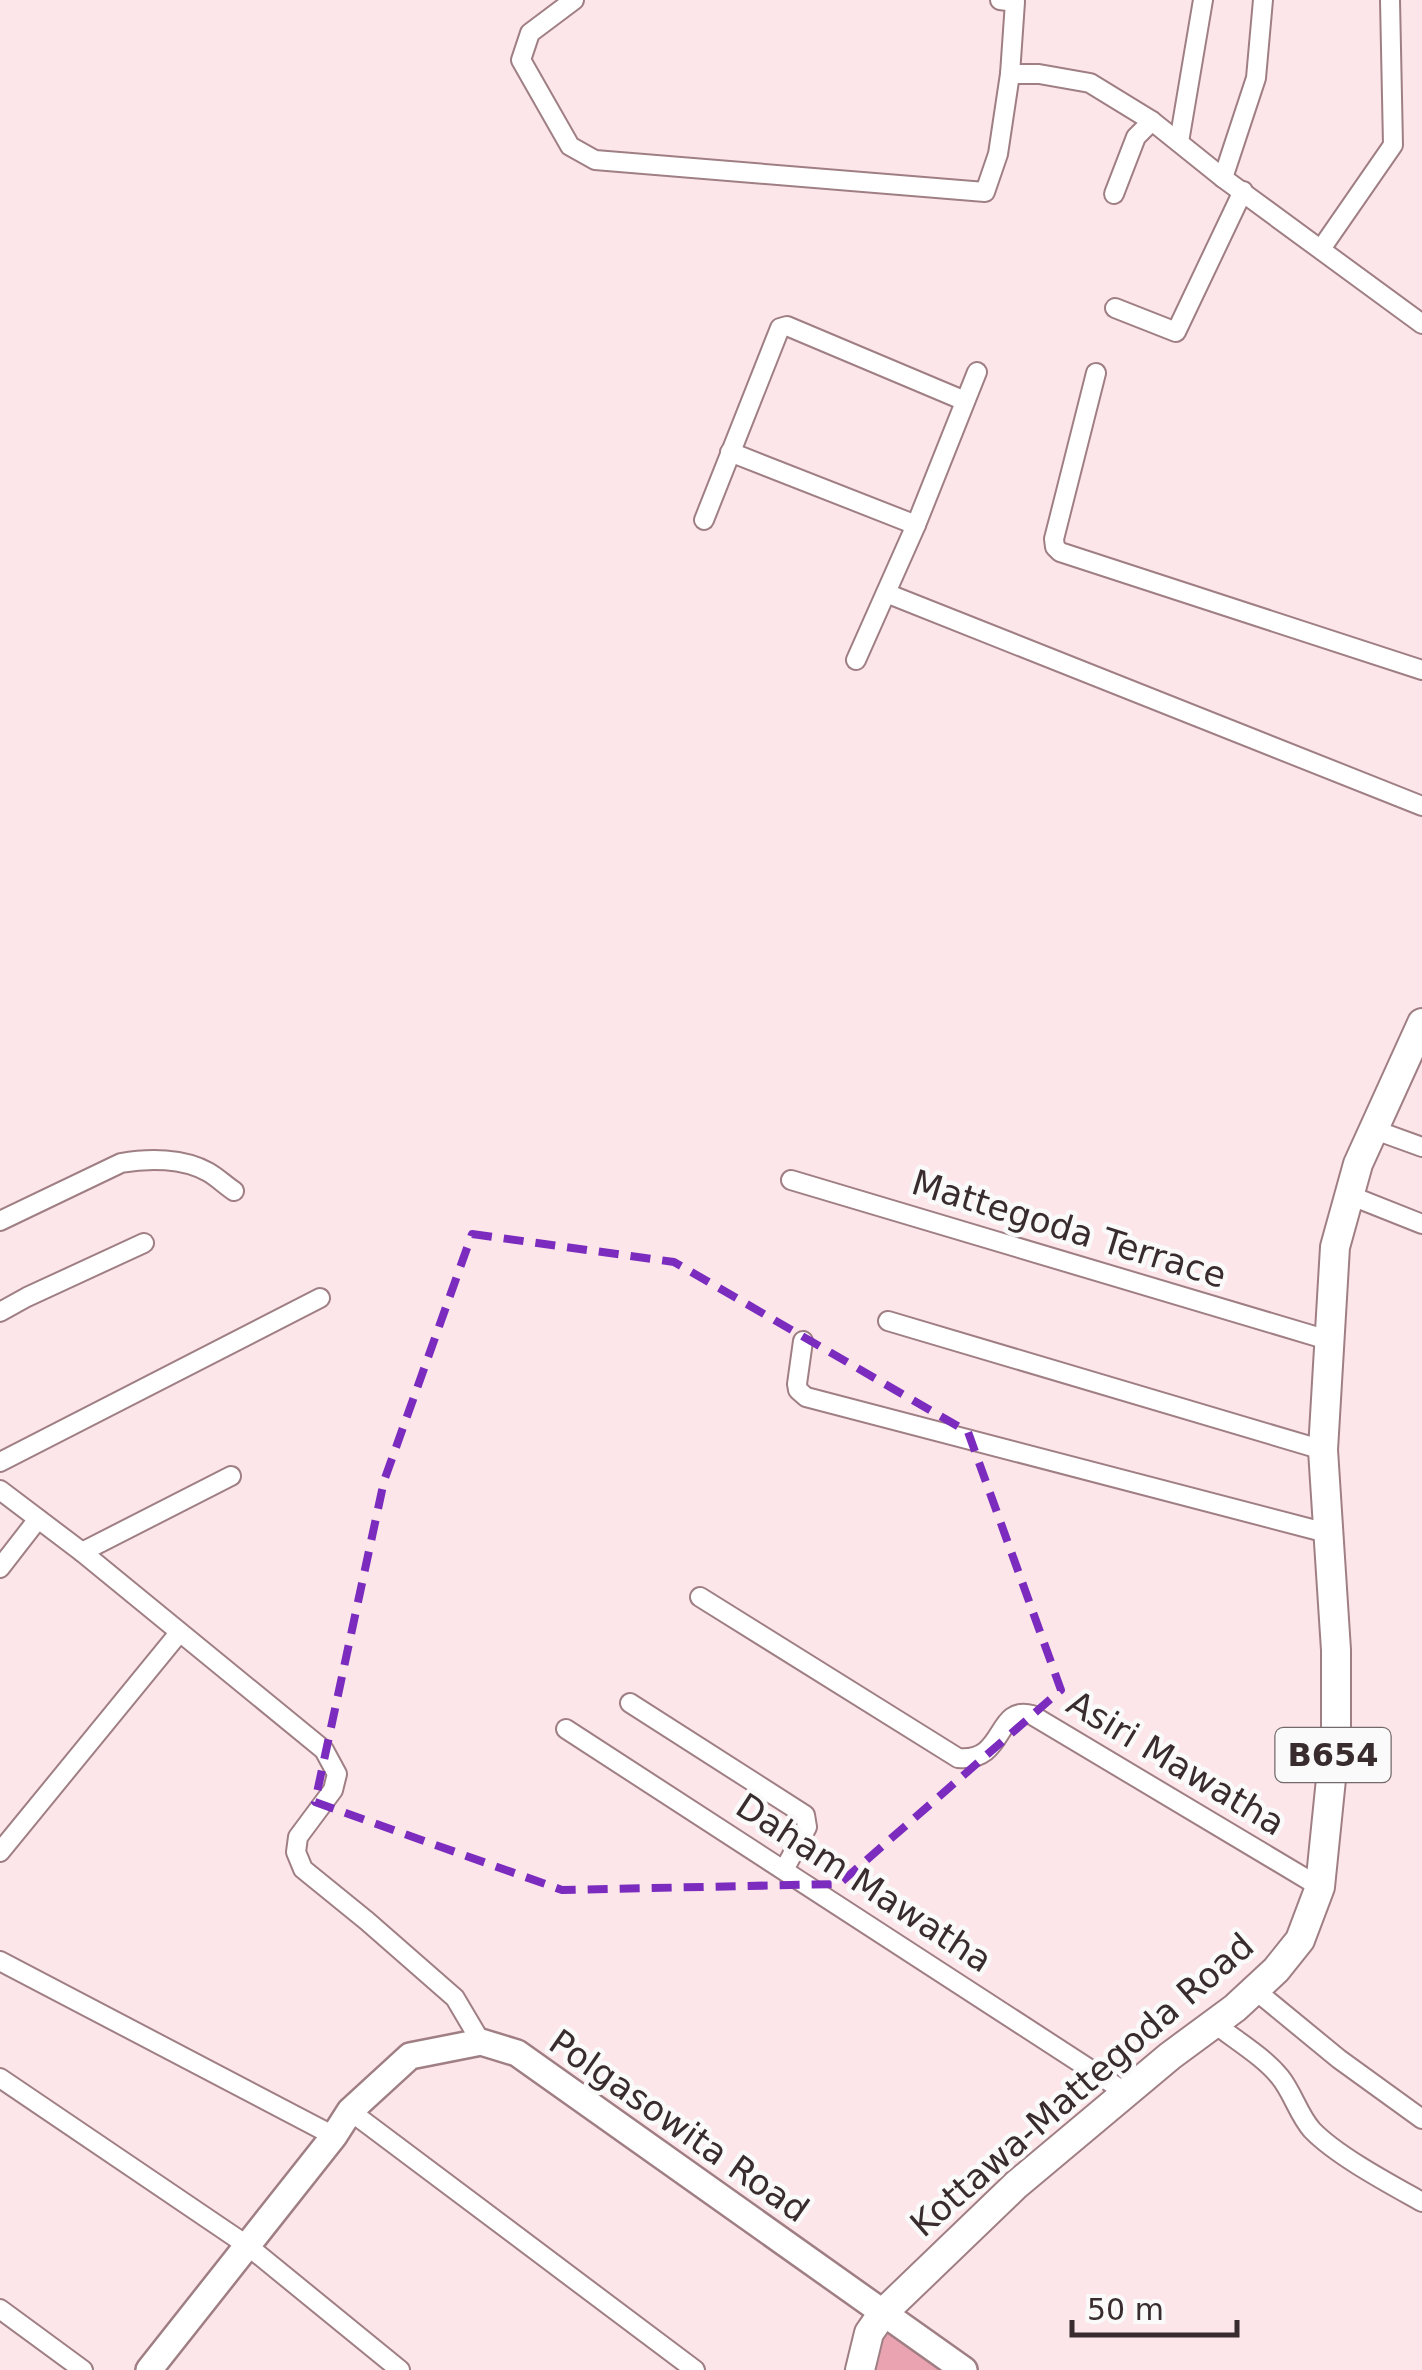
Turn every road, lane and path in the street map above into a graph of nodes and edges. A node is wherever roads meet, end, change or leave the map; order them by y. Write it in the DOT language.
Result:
graph roads {
  1 [pos="574,0"];
  2 [pos="1203,0"];
  3 [pos="1263,0"];
  4 [pos="1390,0"];
  5 [pos="1010,1"];
  6 [pos="1010,74"];
  7 [pos="1152,121"];
  8 [pos="1179,142"];
  9 [pos="1223,178"];
  10 [pos="1243,192"];
  11 [pos="1114,194"];
  12 [pos="1322,249"];
  13 [pos="1115,308"];
  14 [pos="1422,324"];
  15 [pos="977,372"];
  16 [pos="1096,373"];
  17 [pos="965,401"];
  18 [pos="730,452"];
  19 [pos="704,520"];
  20 [pos="916,525"];
  21 [pos="886,593"];
  22 [pos="856,660"];
  23 [pos="1422,670"];
  24 [pos="1422,806"];
  25 [pos="1422,1023"];
  26 [pos="1375,1130"];
  27 [pos="1422,1147"];
  28 [pos="791,1180"];
  29 [pos="234,1191"];
  30 [pos="1348,1195"];
  31 [pos="0,1221"];
  32 [pos="1422,1224"];
  33 [pos="144,1244"];
  34 [pos="320,1298"];
  35 [pos="0,1312"];
  36 [pos="888,1321"];
  37 [pos="1328,1340"];
  38 [pos="802,1342"];
  39 [pos="1323,1450"];
  40 [pos="0,1462"];
  41 [pos="232,1476"];
  42 [pos="0,1490"];
  43 [pos="38,1520"];
  44 [pos="1327,1533"];
  45 [pos="82,1552"];
  46 [pos="0,1568"];
  47 [pos="700,1597"];
  48 [pos="179,1633"];
  49 [pos="630,1704"];
  50 [pos="566,1729"];
  51 [pos="0,1852"];
  52 [pos="784,1870"];
  53 [pos="1320,1887"];
  54 [pos="0,1960"];
  55 [pos="1254,1990"];
  56 [pos="1214,2023"];
  57 [pos="481,2042"];
  58 [pos="0,2078"];
  59 [pos="1125,2092"];
  60 [pos="350,2111"];
  61 [pos="1422,2120"];
  62 [pos="334,2136"];
  63 [pos="1422,2202"];
  64 [pos="248,2246"];
  65 [pos="0,2310"];
  66 [pos="882,2313"];
  67 [pos="83,2370"];
  68 [pos="149,2370"];
  69 [pos="400,2370"];
  70 [pos="695,2370"];
  71 [pos="860,2370"];
  72 [pos="964,2370"];
  1 -- 6 [label="street"];
  2 -- 8 [label="street"];
  3 -- 9 [label="street"];
  4 -- 12 [label="street"];
  5 -- 6 [label="street"];
  6 -- 7 [label="street"];
  7 -- 8 [label="street"];
  7 -- 11 [label="street"];
  8 -- 9 [label="street"];
  9 -- 10 [label="street"];
  10 -- 12 [label="street"];
  10 -- 13 [label="street"];
  12 -- 14 [label="street"];
  15 -- 17 [label="street"];
  16 -- 23 [label="street"];
  17 -- 18 [label="street"];
  17 -- 20 [label="street"];
  18 -- 19 [label="street"];
  18 -- 20 [label="street"];
  20 -- 21 [label="street"];
  21 -- 22 [label="street"];
  21 -- 24 [label="street"];
  25 -- 26 [label="main road, Kottawa-Mattegoda Road / B654"];
  26 -- 27 [label="street"];
  26 -- 30 [label="main road, Kottawa-Mattegoda Road / B654"];
  28 -- 37 [label="street, Mattegoda Terrace"];
  29 -- 31 [label="street"];
  30 -- 32 [label="street"];
  30 -- 37 [label="main road, Kottawa-Mattegoda Road / B654"];
  33 -- 35 [label="street"];
  34 -- 40 [label="street"];
  36 -- 39 [label="street"];
  37 -- 39 [label="main road, Kottawa-Mattegoda Road / B654"];
  38 -- 44 [label="street"];
  39 -- 44 [label="main road, Kottawa-Mattegoda Road / B654"];
  41 -- 45 [label="street"];
  42 -- 43 [label="street"];
  43 -- 45 [label="street"];
  43 -- 46 [label="street"];
  44 -- 53 [label="main road, Kottawa-Mattegoda Road / B654"];
  45 -- 48 [label="street"];
  47 -- 53 [label="street, Asiri Mawatha"];
  48 -- 51 [label="street"];
  48 -- 57 [label="street"];
  49 -- 52 [label="street"];
  50 -- 52 [label="street, Daham Mawatha"];
  52 -- 59 [label="street, Daham Mawatha"];
  53 -- 55 [label="main road, Kottawa-Mattegoda Road / B654"];
  54 -- 62 [label="street"];
  55 -- 56 [label="main road, Kottawa-Mattegoda Road / B654"];
  55 -- 61 [label="street"];
  56 -- 59 [label="main road, Kottawa-Mattegoda Road / B654"];
  56 -- 63 [label="street"];
  57 -- 60 [label="street"];
  57 -- 66 [label="street, Polgasowita Road"];
  58 -- 64 [label="street"];
  59 -- 66 [label="main road, Kottawa-Mattegoda Road / B654"];
  60 -- 62 [label="street"];
  60 -- 70 [label="street"];
  62 -- 64 [label="street"];
  64 -- 68 [label="street"];
  64 -- 69 [label="street"];
  65 -- 67 [label="street"];
  66 -- 71 [label="main road, B654"];
  66 -- 72 [label="street, Polgasowita Road"];
}
